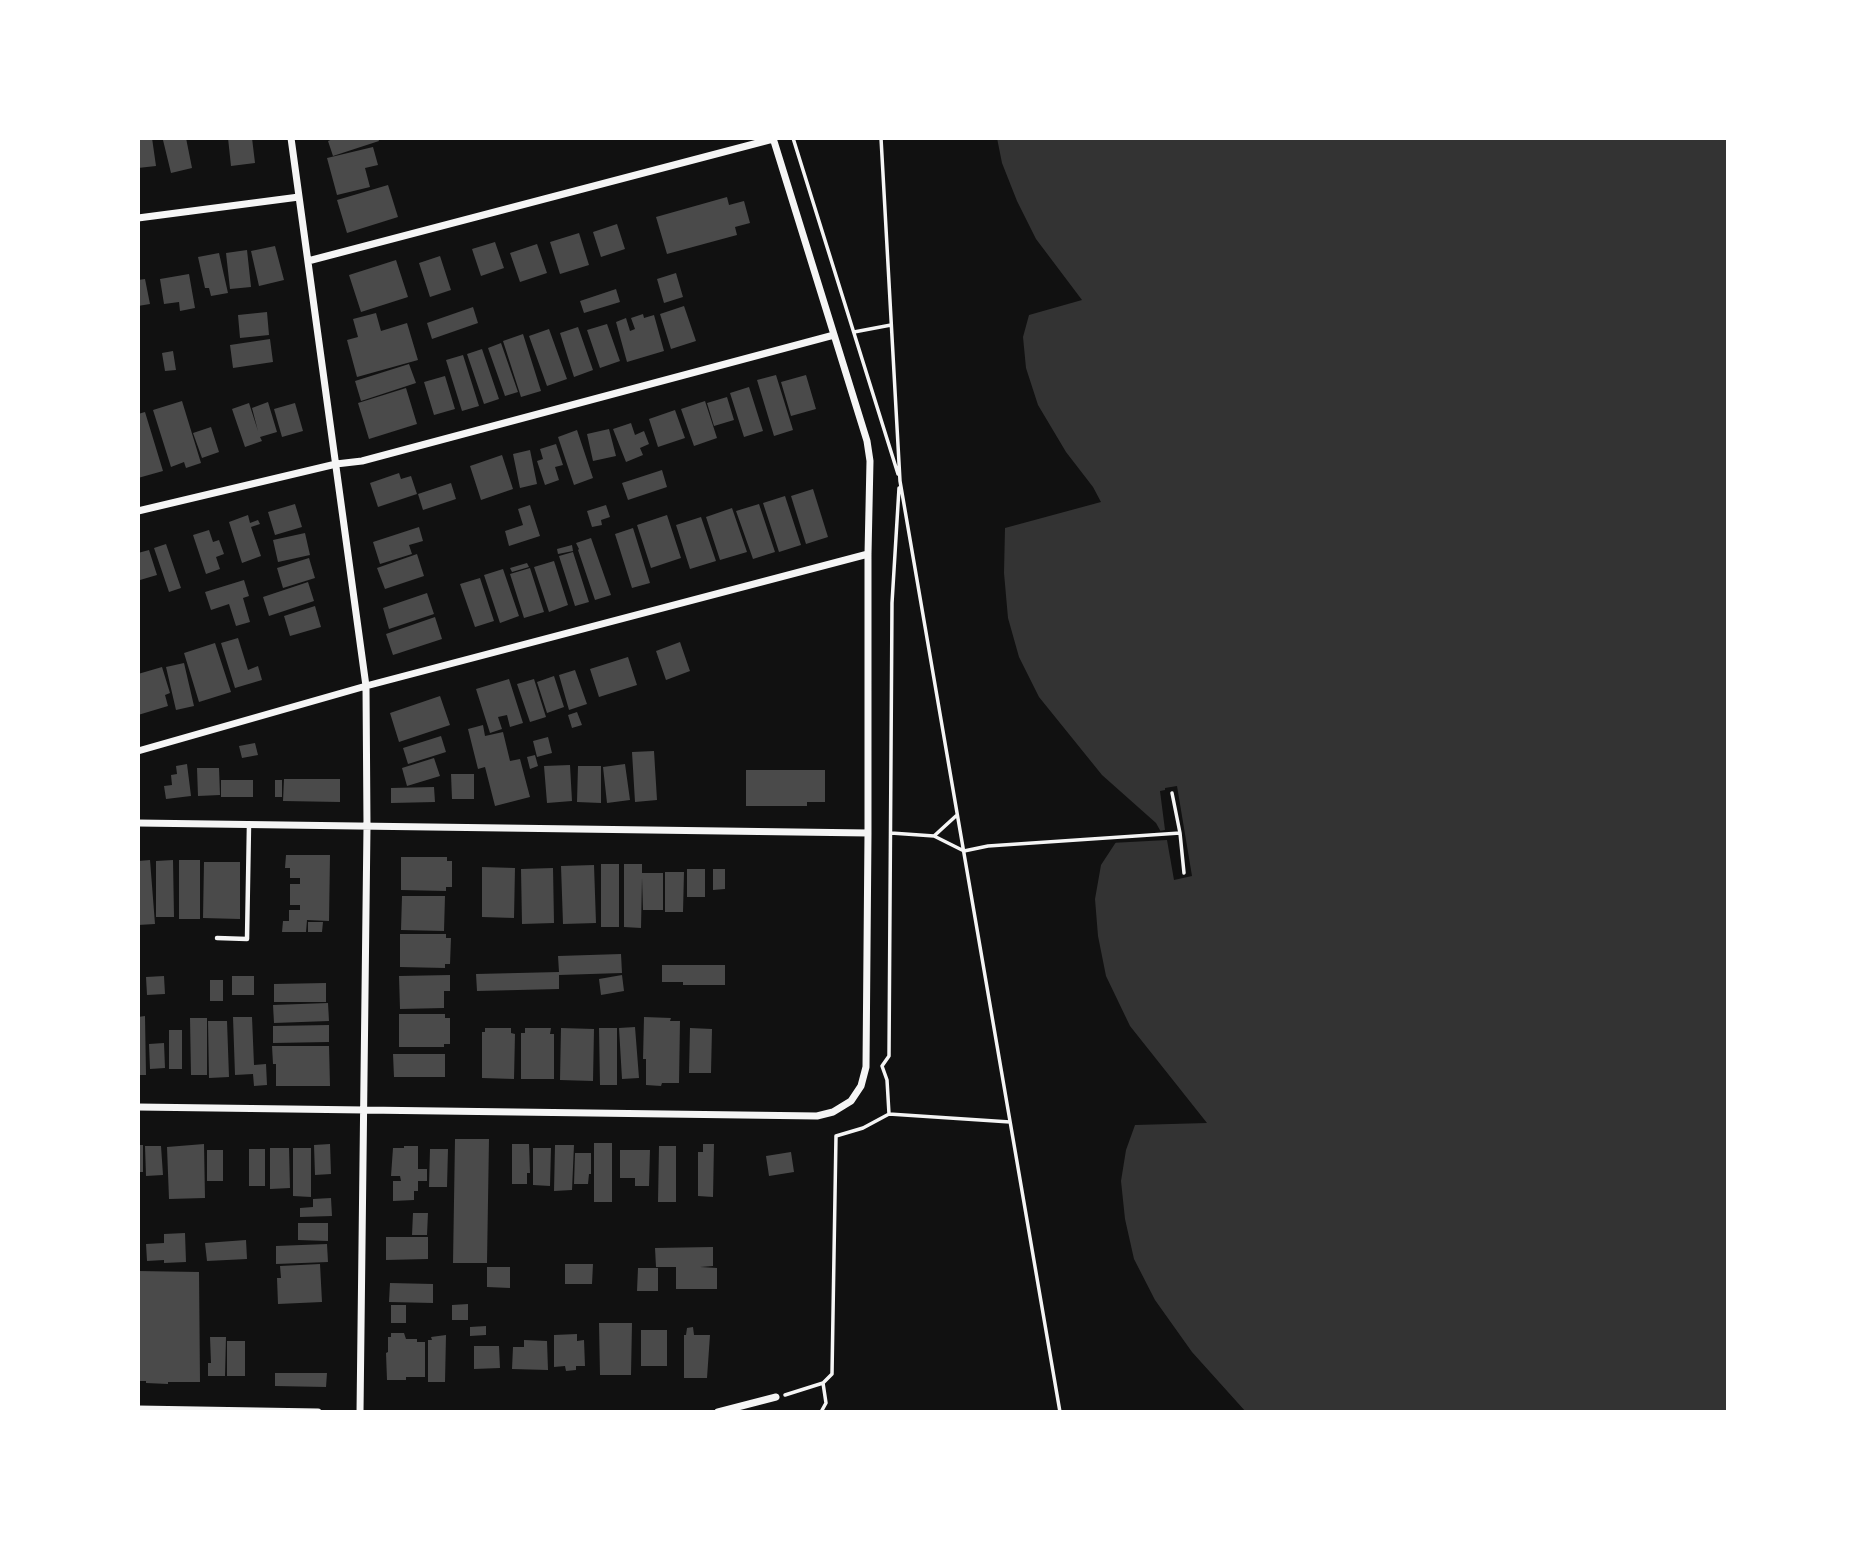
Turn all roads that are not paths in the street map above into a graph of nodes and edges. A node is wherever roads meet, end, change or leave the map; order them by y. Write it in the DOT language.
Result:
graph roads {
  1 [pos="291,138"];
  2 [pos="773,139"];
  3 [pos="299,197"];
  4 [pos="138,218"];
  5 [pos="308,261"];
  6 [pos="834,335"];
  7 [pos="336,464"];
  8 [pos="138,511"];
  9 [pos="868,554"];
  10 [pos="366,687"];
  11 [pos="138,751"];
  12 [pos="138,823"];
  13 [pos="249,824"];
  14 [pos="367,826"];
  15 [pos="868,833"];
  16 [pos="217,938"];
  17 [pos="138,1107"];
  18 [pos="363,1110"];
  19 [pos="776,1397"];
  20 [pos="138,1409"];
  21 [pos="318,1412"];
  22 [pos="360,1412"];
  23 [pos="718,1412"];
  1 -- 3 [label="street"];
  2 -- 5 [label="street"];
  2 -- 6 [label="street"];
  3 -- 4 [label="street"];
  3 -- 5 [label="street"];
  5 -- 7 [label="street"];
  6 -- 7 [label="street"];
  6 -- 9 [label="street"];
  7 -- 8 [label="street"];
  7 -- 10 [label="street"];
  9 -- 10 [label="street"];
  9 -- 15 [label="street"];
  10 -- 11 [label="street"];
  10 -- 14 [label="street"];
  12 -- 13 [label="street"];
  13 -- 14 [label="street"];
  13 -- 16 [label="lane"];
  14 -- 15 [label="street"];
  14 -- 18 [label="street"];
  15 -- 18 [label="street"];
  17 -- 18 [label="street"];
  18 -- 22 [label="street"];
  19 -- 23 [label="street"];
  20 -- 21 [label="street"];
}
